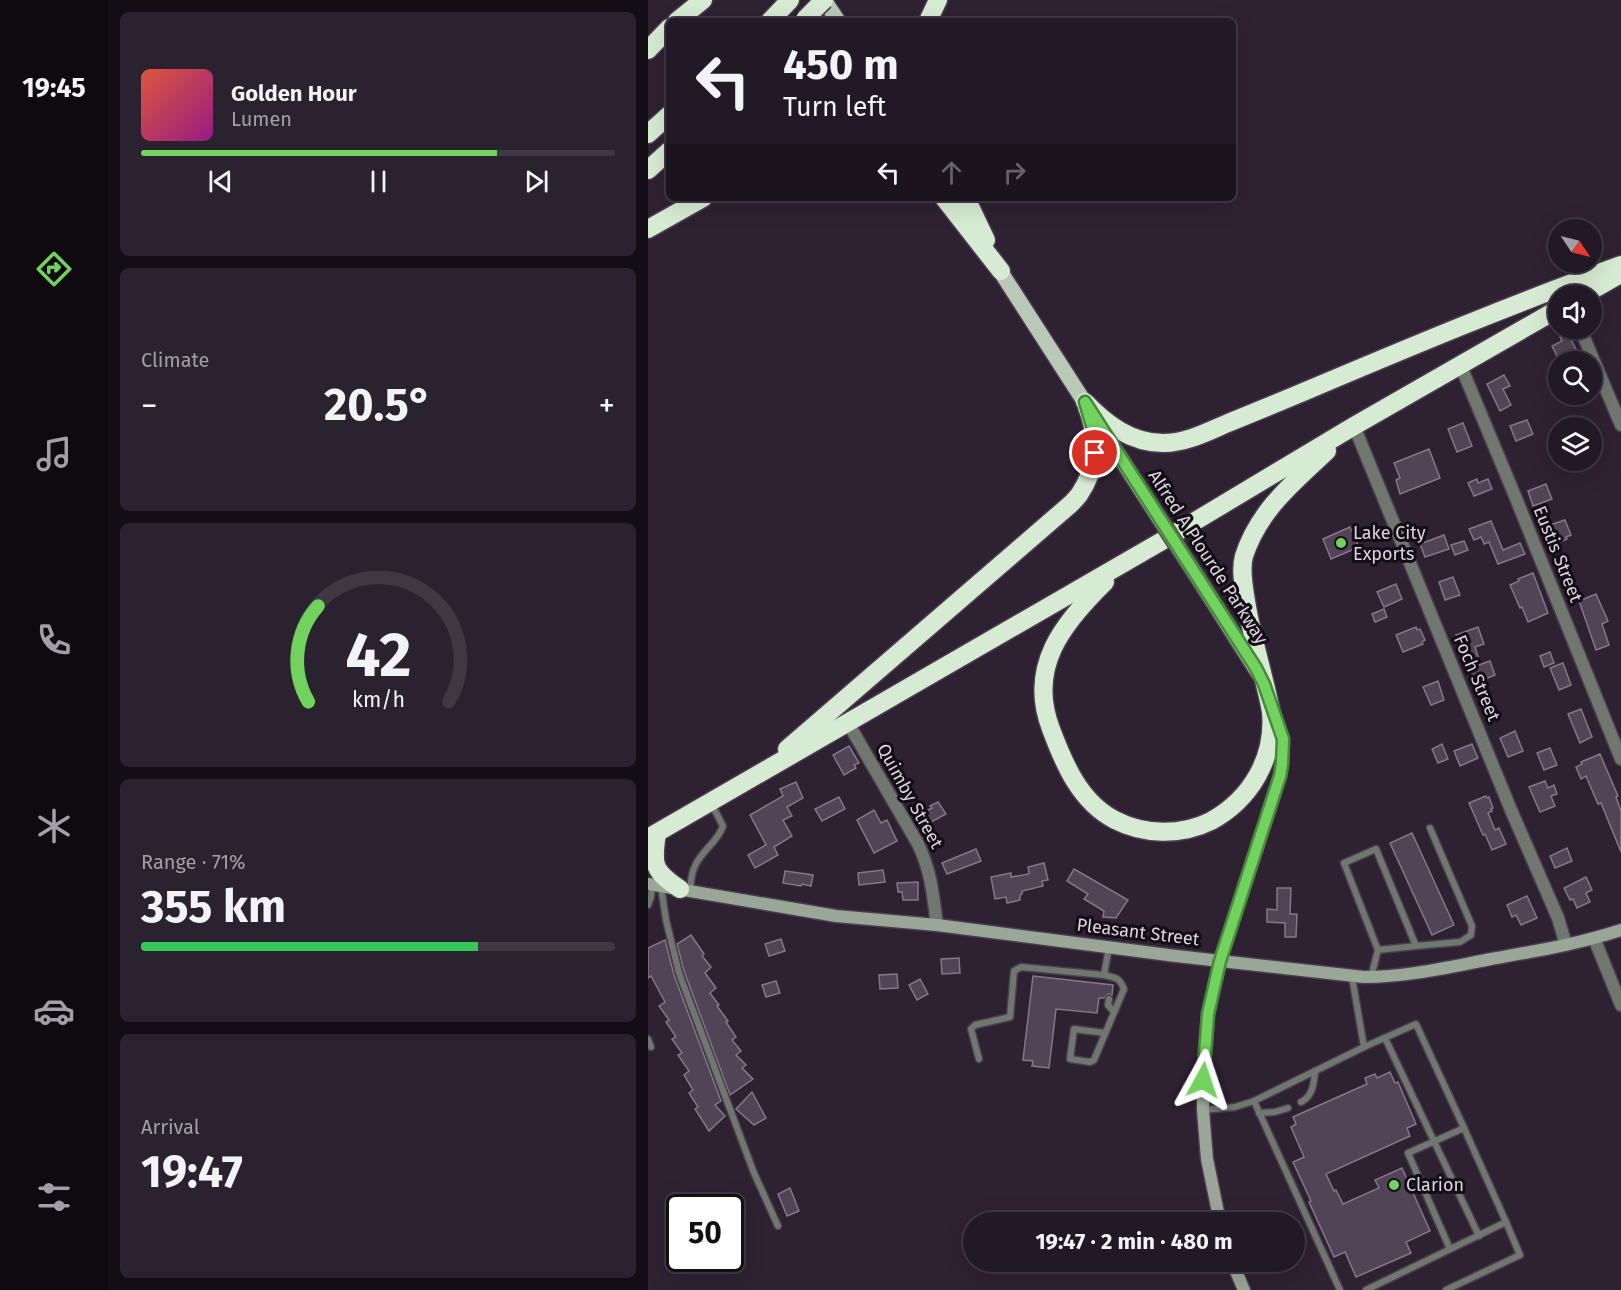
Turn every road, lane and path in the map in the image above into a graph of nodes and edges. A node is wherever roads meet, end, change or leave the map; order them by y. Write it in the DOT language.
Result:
graph roads {
  1 [pos="686,0"];
  2 [pos="703,0"];
  3 [pos="790,0"];
  4 [pos="819,0"];
  5 [pos="824,0"];
  6 [pos="938,0"];
  7 [pos="677,18"];
  8 [pos="679,18"];
  9 [pos="773,18"];
  10 [pos="810,18"];
  11 [pos="810,18"];
  12 [pos="836,18"];
  13 [pos="929,18"];
  14 [pos="666,31"];
  15 [pos="648,50"];
  16 [pos="666,118"];
  17 [pos="648,134"];
  18 [pos="666,154"];
  19 [pos="648,170"];
  20 [pos="698,201"];
  21 [pos="946,201"];
  22 [pos="955,201"];
  23 [pos="967,201"];
  24 [pos="648,229"];
  25 [pos="1621,265"];
  26 [pos="1000,271"];
  27 [pos="1621,273"];
  28 [pos="1601,285"];
  29 [pos="1548,315"];
  30 [pos="1585,339"];
  31 [pos="1460,364"];
  32 [pos="1085,402"];
  33 [pos="1621,425"];
  34 [pos="1354,426"];
  35 [pos="1126,562"];
  36 [pos="1267,693"];
  37 [pos="848,723"];
  38 [pos="1621,759"];
  39 [pos="743,784"];
  40 [pos="711,802"];
  41 [pos="1430,828"];
  42 [pos="653,836"];
  43 [pos="654,885"];
  44 [pos="685,890"];
  45 [pos="648,905"];
  46 [pos="937,925"];
  47 [pos="1621,930"];
  48 [pos="1594,938"];
  49 [pos="1566,945"];
  50 [pos="1416,946"];
  51 [pos="1109,947"];
  52 [pos="1378,950"];
  53 [pos="1220,961"];
  54 [pos="1352,976"];
  55 [pos="1371,977"];
  56 [pos="1108,979"];
  57 [pos="1109,999"];
  58 [pos="1621,1005"];
  59 [pos="1114,1012"];
  60 [pos="1105,1034"];
  61 [pos="1384,1038"];
  62 [pos="648,1039"];
  63 [pos="651,1047"];
  64 [pos="1364,1047"];
  65 [pos="979,1059"];
  66 [pos="1315,1071"];
  67 [pos="1254,1101"];
  68 [pos="1301,1102"];
  69 [pos="1288,1108"];
  70 [pos="1203,1110"];
  71 [pos="1259,1113"];
  72 [pos="1464,1128"];
  73 [pos="1433,1141"];
  74 [pos="1219,1212"];
  75 [pos="1506,1222"];
  76 [pos="778,1226"];
  77 [pos="1479,1236"];
  78 [pos="1450,1249"];
  79 [pos="1236,1272"];
  80 [pos="1244,1290"];
  81 [pos="1340,1290"];
  82 [pos="1366,1290"];
  83 [pos="1446,1290"];
  1 -- 7 [label="highway"];
  2 -- 8 [label="highway"];
  3 -- 9 [label="highway"];
  4 -- 10 [label="highway"];
  5 -- 11 [label="highway, bridge"];
  5 -- 12 [label="main road"];
  6 -- 13 [label="highway"];
  14 -- 15 [label="highway"];
  16 -- 17 [label="highway"];
  18 -- 19 [label="highway"];
  20 -- 24 [label="highway"];
  21 -- 26 [label="highway"];
  22 -- 26 [label="main road, Alfred A Plourde Parkway"];
  23 -- 26 [label="highway"];
  25 -- 32 [label="highway"];
  26 -- 32 [label="main road, Alfred A Plourde Parkway"];
  27 -- 28 [label="highway"];
  29 -- 31 [label="highway"];
  30 -- 33 [label="street"];
  31 -- 34 [label="highway"];
  31 -- 38 [label="street, Eustis Street"];
  32 -- 36 [label="main road, Alfred A Plourde Parkway, bridge"];
  32 -- 39 [label="highway"];
  34 -- 35 [label="highway"];
  34 -- 36 [label="highway"];
  34 -- 49 [label="street, Foch Street"];
  35 -- 36 [label="highway"];
  35 -- 37 [label="highway"];
  36 -- 53 [label="main road, Alfred A Plourde Parkway"];
  37 -- 39 [label="highway"];
  37 -- 46 [label="street, Quimby Street"];
  39 -- 40 [label="highway"];
  40 -- 42 [label="highway"];
  40 -- 44 [label="lane"];
  41 -- 50 [label="lane"];
  42 -- 44 [label="highway"];
  43 -- 44 [label="main road, Pleasant Street"];
  43 -- 45 [label="lane"];
  43 -- 76 [label="lane"];
  44 -- 46 [label="main road, Pleasant Street"];
  46 -- 51 [label="main road, Pleasant Street"];
  47 -- 48 [label="main road, Pleasant Street"];
  48 -- 49 [label="main road, Pleasant Street"];
  48 -- 58 [label="street"];
  49 -- 55 [label="main road, Pleasant Street"];
  50 -- 52 [label="lane"];
  50 -- 52 [label="lane"];
  51 -- 53 [label="main road, Pleasant Street"];
  51 -- 56 [label="lane"];
  52 -- 55 [label="lane"];
  53 -- 54 [label="main road, Pleasant Street"];
  53 -- 70 [label="main road, Alfred A Plourde Parkway"];
  54 -- 55 [label="main road, Pleasant Street"];
  54 -- 64 [label="lane"];
  56 -- 59 [label="lane"];
  56 -- 65 [label="lane"];
  57 -- 59 [label="lane"];
  59 -- 60 [label="lane"];
  60 -- 60 [label="lane"];
  61 -- 64 [label="lane"];
  61 -- 72 [label="lane"];
  61 -- 73 [label="lane"];
  62 -- 63 [label="lane"];
  64 -- 66 [label="lane"];
  66 -- 67 [label="lane"];
  66 -- 68 [label="lane"];
  67 -- 70 [label="lane"];
  67 -- 71 [label="lane"];
  69 -- 71 [label="lane"];
  70 -- 74 [label="main road, Alfred A Plourde Parkway"];
  71 -- 81 [label="lane"];
  72 -- 73 [label="lane"];
  72 -- 75 [label="lane"];
  73 -- 77 [label="lane"];
  73 -- 78 [label="lane"];
  75 -- 77 [label="lane"];
  75 -- 83 [label="lane"];
  77 -- 78 [label="lane"];
  78 -- 82 [label="lane"];
  79 -- 80 [label="main road"];
}
